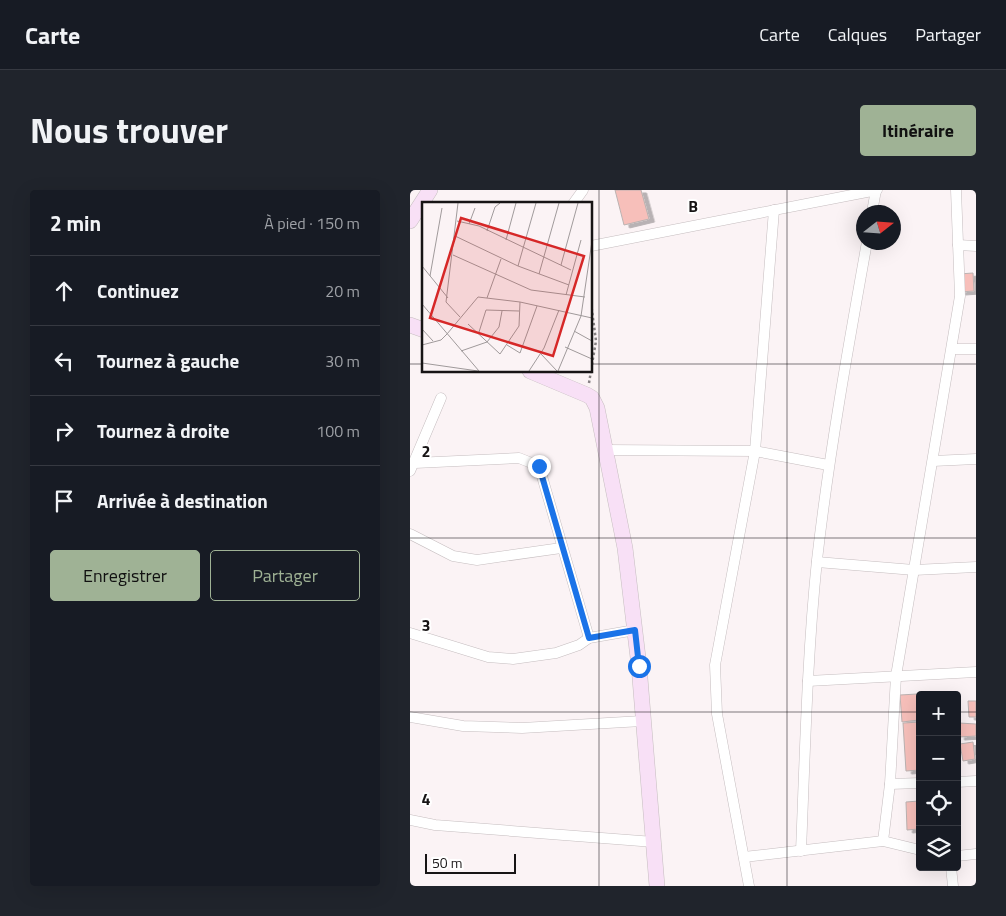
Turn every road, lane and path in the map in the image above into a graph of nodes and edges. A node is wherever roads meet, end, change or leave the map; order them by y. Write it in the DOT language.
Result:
graph roads {
  1 [pos="430,190"];
  2 [pos="582,190"];
  3 [pos="876,190"];
  4 [pos="956,190"];
  5 [pos="422,202"];
  6 [pos="422,202"];
  7 [pos="574,202"];
  8 [pos="873,205"];
  9 [pos="774,210"];
  10 [pos="410,221"];
  11 [pos="958,245"];
  12 [pos="592,246"];
  13 [pos="976,246"];
  14 [pos="866,250"];
  15 [pos="592,311"];
  16 [pos="410,325"];
  17 [pos="422,329"];
  18 [pos="952,349"];
  19 [pos="976,349"];
  20 [pos="592,364"];
  21 [pos="532,372"];
  22 [pos="441,398"];
  23 [pos="605,450"];
  24 [pos="755,451"];
  25 [pos="976,459"];
  26 [pos="933,461"];
  27 [pos="828,466"];
  28 [pos="412,467"];
  29 [pos="410,534"];
  30 [pos="561,548"];
  31 [pos="817,562"];
  32 [pos="976,567"];
  33 [pos="914,570"];
  34 [pos="635,630"];
  35 [pos="410,634"];
  36 [pos="589,638"];
  37 [pos="976,672"];
  38 [pos="896,676"];
  39 [pos="808,681"];
  40 [pos="410,716"];
  41 [pos="642,721"];
  42 [pos="976,781"];
  43 [pos="961,782"];
  44 [pos="916,783"];
  45 [pos="890,784"];
  46 [pos="410,820"];
  47 [pos="883,841"];
  48 [pos="654,842"];
  49 [pos="916,849"];
  50 [pos="801,851"];
  51 [pos="976,854"];
  52 [pos="961,856"];
  53 [pos="744,857"];
  54 [pos="951,871"];
  55 [pos="656,886"];
  56 [pos="749,886"];
  57 [pos="953,886"];
  1 -- 5 [label="main road"];
  2 -- 7 [label="street"];
  3 -- 8 [label="street"];
  3 -- 9 [label="street"];
  4 -- 11 [label="street"];
  6 -- 10 [label="main road"];
  9 -- 12 [label="street"];
  9 -- 24 [label="street"];
  11 -- 13 [label="street"];
  11 -- 18 [label="street"];
  14 -- 27 [label="street"];
  15 -- 20 [label="path"];
  16 -- 17 [label="main road"];
  18 -- 19 [label="street"];
  18 -- 26 [label="street"];
  21 -- 23 [label="main road"];
  22 -- 28 [label="street"];
  23 -- 24 [label="street"];
  23 -- 34 [label="main road"];
  24 -- 27 [label="street"];
  24 -- 53 [label="street"];
  25 -- 26 [label="street"];
  26 -- 33 [label="street"];
  27 -- 31 [label="street"];
  28 -- 30 [label="street"];
  29 -- 30 [label="street"];
  30 -- 36 [label="street"];
  31 -- 33 [label="street"];
  31 -- 39 [label="street"];
  32 -- 33 [label="street"];
  33 -- 38 [label="street"];
  34 -- 36 [label="street"];
  34 -- 41 [label="main road"];
  35 -- 36 [label="street"];
  37 -- 38 [label="street"];
  38 -- 39 [label="street"];
  38 -- 45 [label="street"];
  39 -- 50 [label="street"];
  40 -- 41 [label="street"];
  41 -- 48 [label="main road"];
  42 -- 43 [label="street"];
  44 -- 45 [label="street"];
  45 -- 47 [label="street"];
  46 -- 48 [label="street"];
  47 -- 49 [label="street"];
  47 -- 50 [label="street"];
  48 -- 55 [label="main road"];
  50 -- 53 [label="street"];
  51 -- 52 [label="street"];
  53 -- 56 [label="street"];
  54 -- 57 [label="street"];
}
